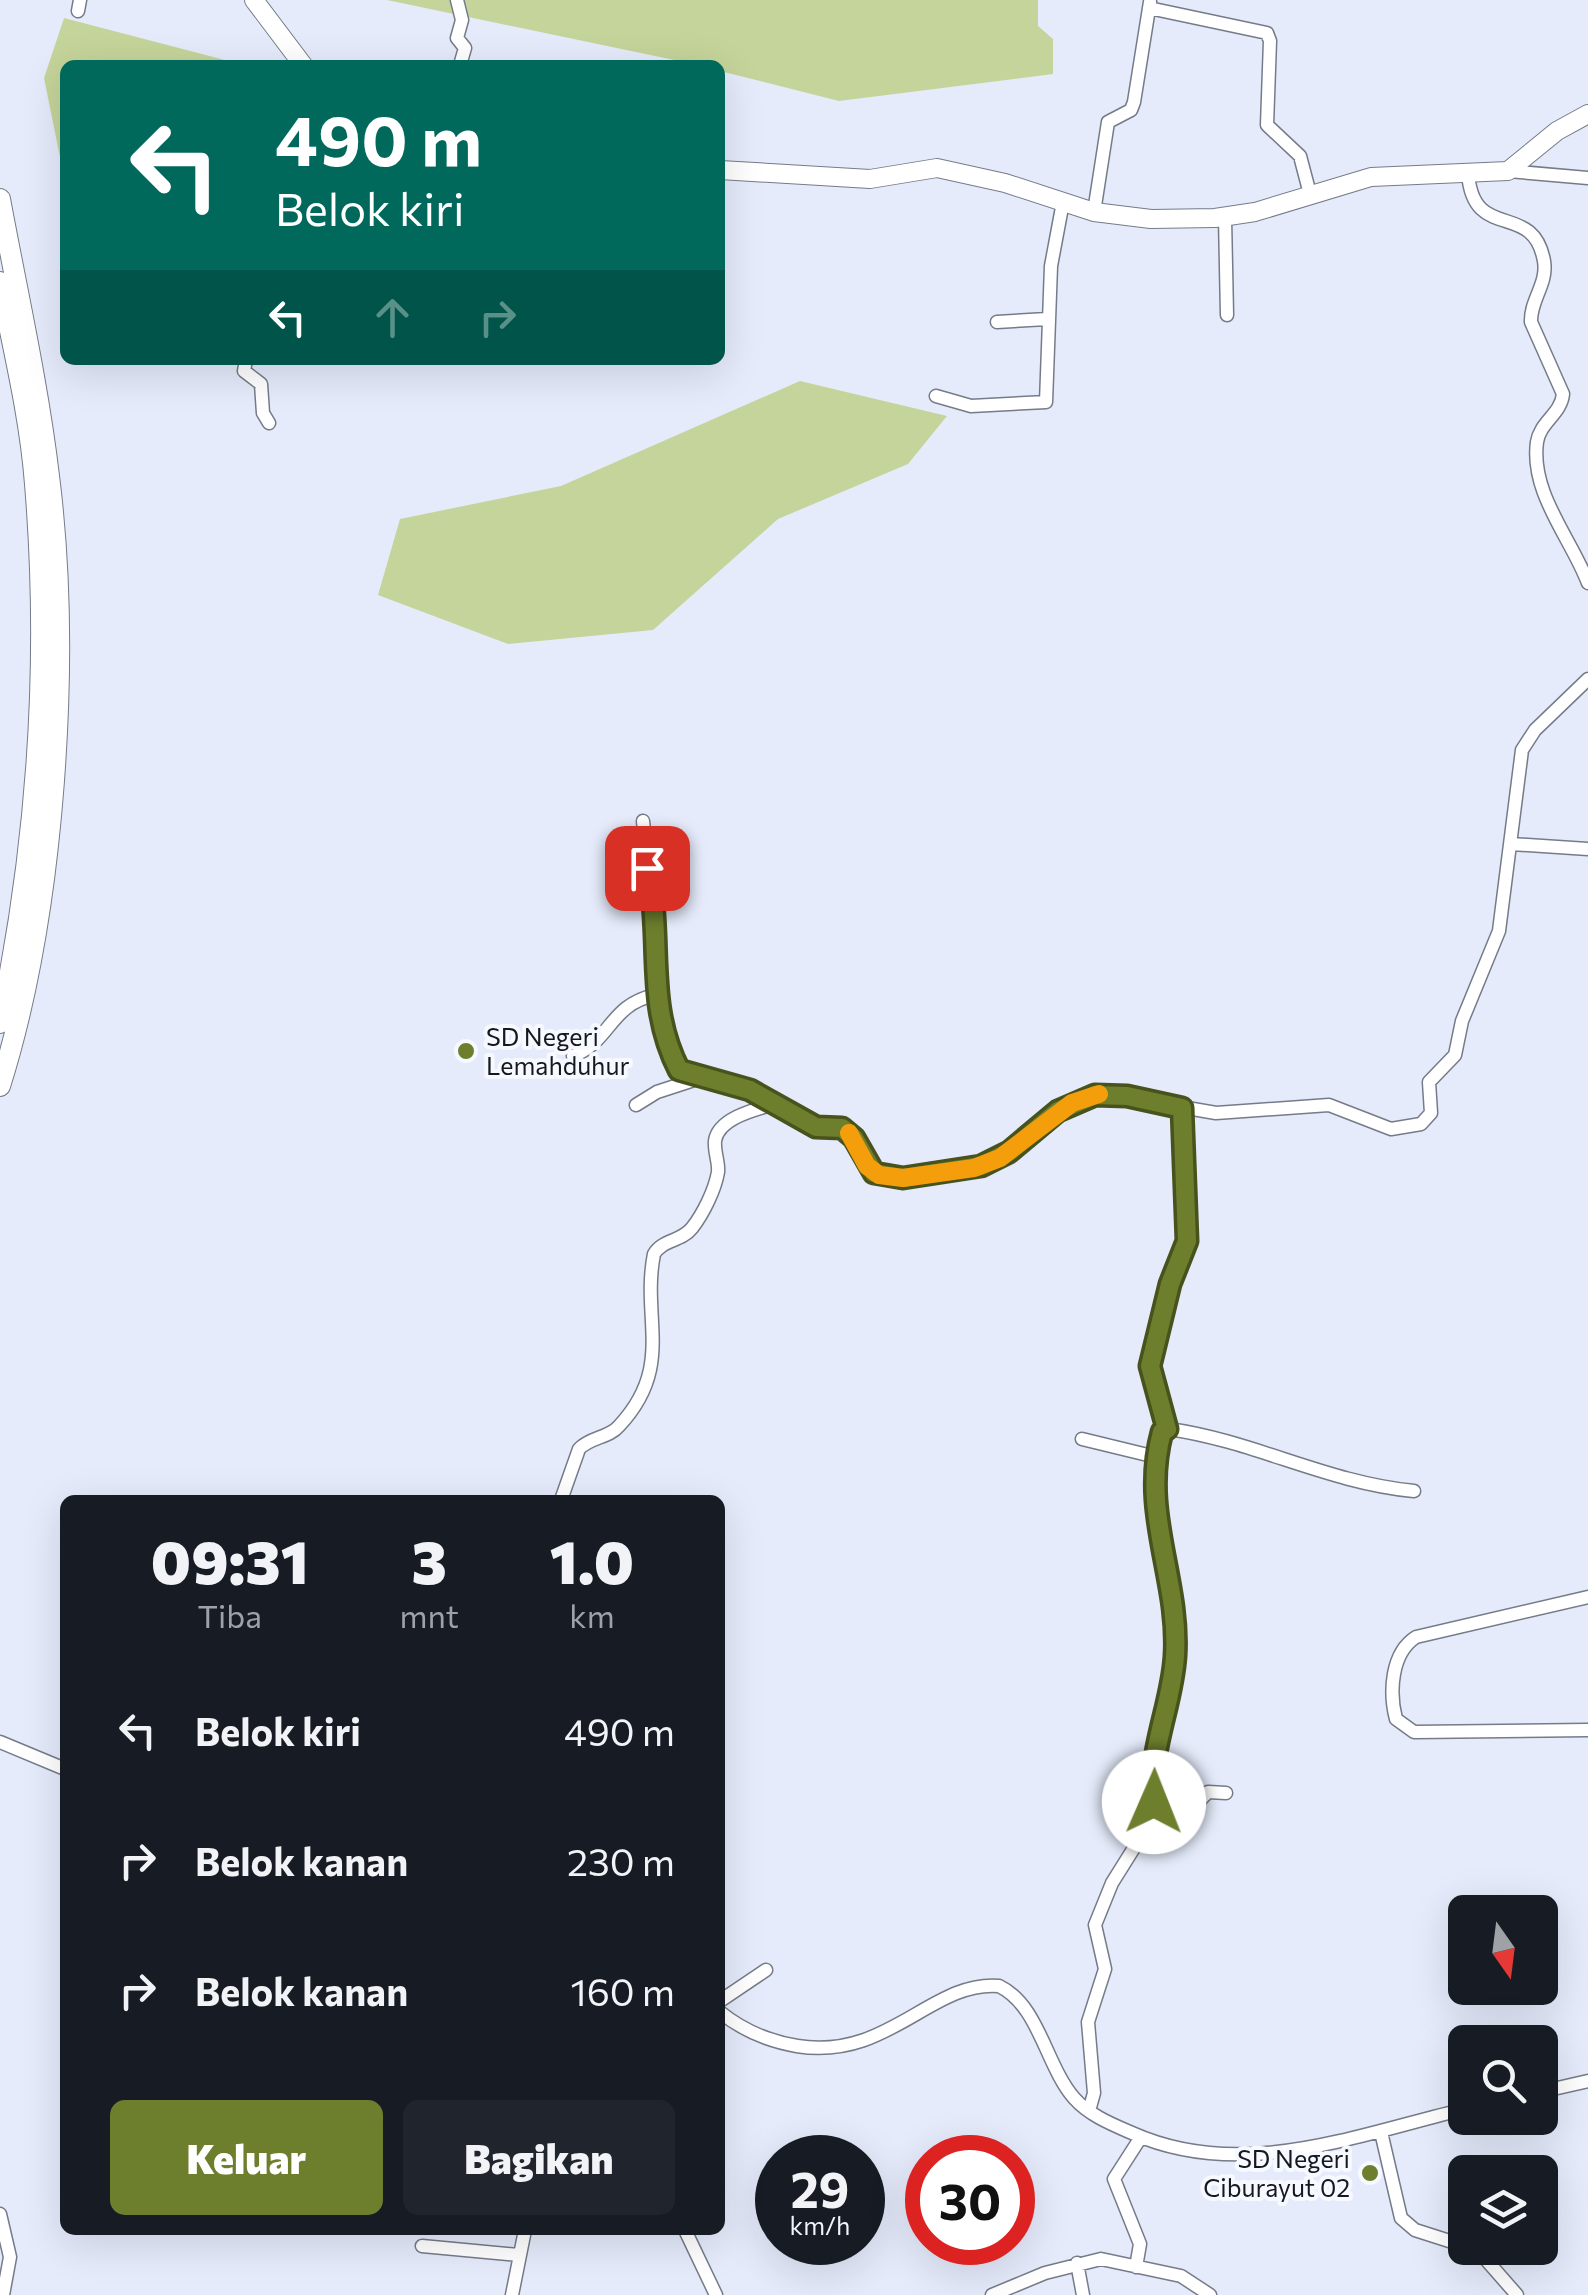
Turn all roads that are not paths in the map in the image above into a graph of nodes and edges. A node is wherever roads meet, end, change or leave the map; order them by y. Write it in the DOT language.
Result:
graph roads {
  1 [pos="254,0"];
  2 [pos="457,0"];
  3 [pos="1150,4"];
  4 [pos="299,60"];
  5 [pos="461,60"];
  6 [pos="1588,114"];
  7 [pos="725,170"];
  8 [pos="1508,171"];
  9 [pos="1468,172"];
  10 [pos="1588,178"];
  11 [pos="1310,194"];
  12 [pos="0,199"];
  13 [pos="1063,202"];
  14 [pos="1094,212"];
  15 [pos="1225,218"];
  16 [pos="0,282"];
  17 [pos="1227,314"];
  18 [pos="1047,319"];
  19 [pos="997,322"];
  20 [pos="245,365"];
  21 [pos="936,396"];
  22 [pos="269,422"];
  23 [pos="1588,584"];
  24 [pos="1588,679"];
  25 [pos="643,821"];
  26 [pos="1511,844"];
  27 [pos="1588,848"];
  28 [pos="654,995"];
  29 [pos="0,1023"];
  30 [pos="573,1056"];
  31 [pos="707,1076"];
  32 [pos="0,1086"];
  33 [pos="636,1105"];
  34 [pos="772,1105"];
  35 [pos="1182,1108"];
  36 [pos="1167,1429"];
  37 [pos="1082,1439"];
  38 [pos="1156,1457"];
  39 [pos="1414,1491"];
  40 [pos="564,1495"];
  41 [pos="1588,1597"];
  42 [pos="1588,1730"];
  43 [pos="0,1742"];
  44 [pos="60,1767"];
  45 [pos="1226,1793"];
  46 [pos="1148,1831"];
  47 [pos="766,1970"];
  48 [pos="725,1998"];
  49 [pos="725,2015"];
  50 [pos="1588,2081"];
  51 [pos="1558,2088"];
  52 [pos="1089,2112"];
  53 [pos="1448,2114"];
  54 [pos="1381,2132"];
  55 [pos="1140,2138"];
  56 [pos="0,2214"];
  57 [pos="525,2235"];
  58 [pos="687,2235"];
  59 [pos="1448,2241"];
  60 [pos="422,2246"];
  61 [pos="519,2256"];
  62 [pos="1077,2263"];
  63 [pos="1490,2265"];
  64 [pos="1136,2267"];
  65 [pos="3,2295"];
  66 [pos="512,2295"];
  67 [pos="716,2295"];
  68 [pos="992,2295"];
  69 [pos="1083,2295"];
  70 [pos="1210,2295"];
  71 [pos="1517,2295"];
  1 -- 4 [label="main road"];
  2 -- 5 [label="street"];
  3 -- 11 [label="street"];
  3 -- 14 [label="street"];
  6 -- 8 [label="main road"];
  7 -- 13 [label="main road"];
  8 -- 9 [label="main road"];
  8 -- 10 [label="street"];
  9 -- 11 [label="main road"];
  9 -- 23 [label="street"];
  11 -- 15 [label="main road"];
  12 -- 32 [label="highway"];
  13 -- 14 [label="main road"];
  13 -- 18 [label="street"];
  14 -- 15 [label="main road"];
  15 -- 17 [label="street"];
  16 -- 29 [label="highway"];
  18 -- 19 [label="street"];
  18 -- 21 [label="street"];
  20 -- 22 [label="street"];
  24 -- 26 [label="street"];
  25 -- 28 [label="street"];
  26 -- 27 [label="street"];
  26 -- 35 [label="street"];
  28 -- 30 [label="street"];
  28 -- 31 [label="street"];
  31 -- 33 [label="street"];
  31 -- 34 [label="street"];
  34 -- 35 [label="street"];
  34 -- 40 [label="street"];
  35 -- 36 [label="street"];
  36 -- 38 [label="street"];
  36 -- 39 [label="street"];
  37 -- 38 [label="street"];
  38 -- 46 [label="street"];
  41 -- 42 [label="street"];
  43 -- 44 [label="street"];
  45 -- 46 [label="street"];
  46 -- 52 [label="street"];
  47 -- 48 [label="street"];
  49 -- 52 [label="street"];
  50 -- 51 [label="street"];
  52 -- 55 [label="street"];
  53 -- 54 [label="street"];
  54 -- 55 [label="street"];
  54 -- 59 [label="street"];
  55 -- 64 [label="street"];
  56 -- 65 [label="street"];
  57 -- 61 [label="street"];
  58 -- 67 [label="street"];
  60 -- 61 [label="street"];
  61 -- 66 [label="street"];
  62 -- 64 [label="street"];
  62 -- 68 [label="street"];
  62 -- 69 [label="street"];
  63 -- 71 [label="street"];
  64 -- 70 [label="street"];
}
